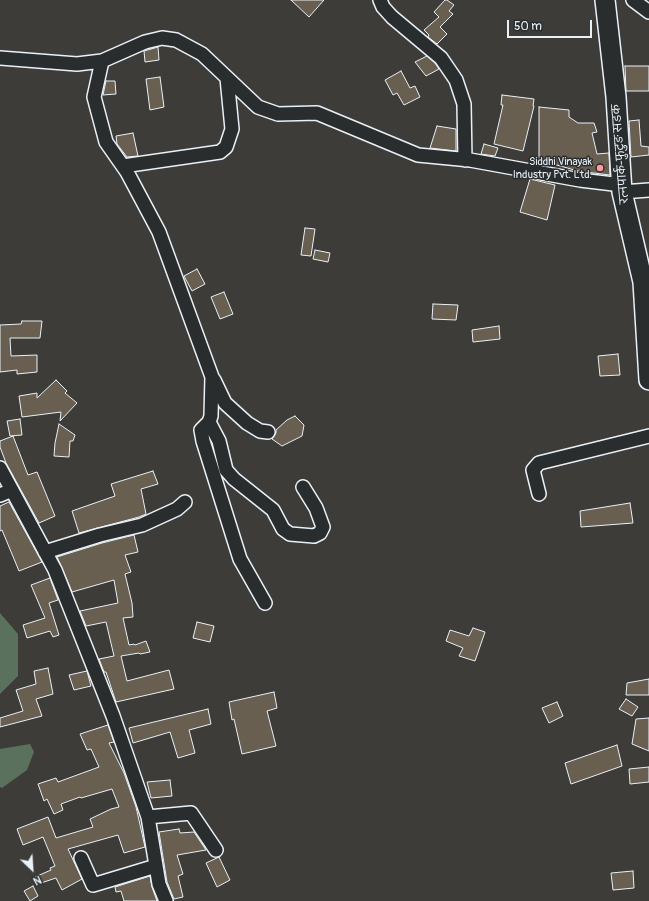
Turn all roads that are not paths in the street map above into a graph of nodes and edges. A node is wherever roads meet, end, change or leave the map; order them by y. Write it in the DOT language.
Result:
graph roads {
  1 [pos="380,0"];
  2 [pos="605,0"];
  3 [pos="633,0"];
  4 [pos="649,12"];
  5 [pos="0,58"];
  6 [pos="102,61"];
  7 [pos="227,78"];
  8 [pos="465,160"];
  9 [pos="123,166"];
  10 [pos="622,189"];
  11 [pos="649,190"];
  12 [pos="646,285"];
  13 [pos="212,377"];
  14 [pos="649,380"];
  15 [pos="209,422"];
  16 [pos="268,432"];
  17 [pos="649,436"];
  18 [pos="0,468"];
  19 [pos="303,487"];
  20 [pos="6,492"];
  21 [pos="538,494"];
  22 [pos="185,502"];
  23 [pos="45,552"];
  24 [pos="265,604"];
  25 [pos="148,817"];
  26 [pos="216,850"];
  27 [pos="81,858"];
  28 [pos="156,866"];
  29 [pos="166,901"];
  1 -- 8 [label="street"];
  2 -- 10 [label="street, रत्नपार्क-फुटुङ सडक"];
  3 -- 4 [label="street"];
  5 -- 6 [label="street"];
  6 -- 7 [label="street"];
  6 -- 9 [label="street"];
  7 -- 8 [label="street"];
  7 -- 9 [label="street"];
  8 -- 10 [label="street"];
  9 -- 13 [label="street"];
  10 -- 11 [label="street"];
  10 -- 12 [label="street, रत्नपार्क-फुटुङ सडक"];
  12 -- 14 [label="street, रत्नपार्क-फुटुङ सडक"];
  13 -- 15 [label="street"];
  13 -- 16 [label="street"];
  15 -- 19 [label="street"];
  15 -- 24 [label="street"];
  17 -- 21 [label="street"];
  18 -- 20 [label="street"];
  20 -- 23 [label="street"];
  22 -- 23 [label="street"];
  23 -- 25 [label="street"];
  25 -- 26 [label="street"];
  25 -- 28 [label="street"];
  27 -- 28 [label="street"];
  28 -- 29 [label="street"];
}
